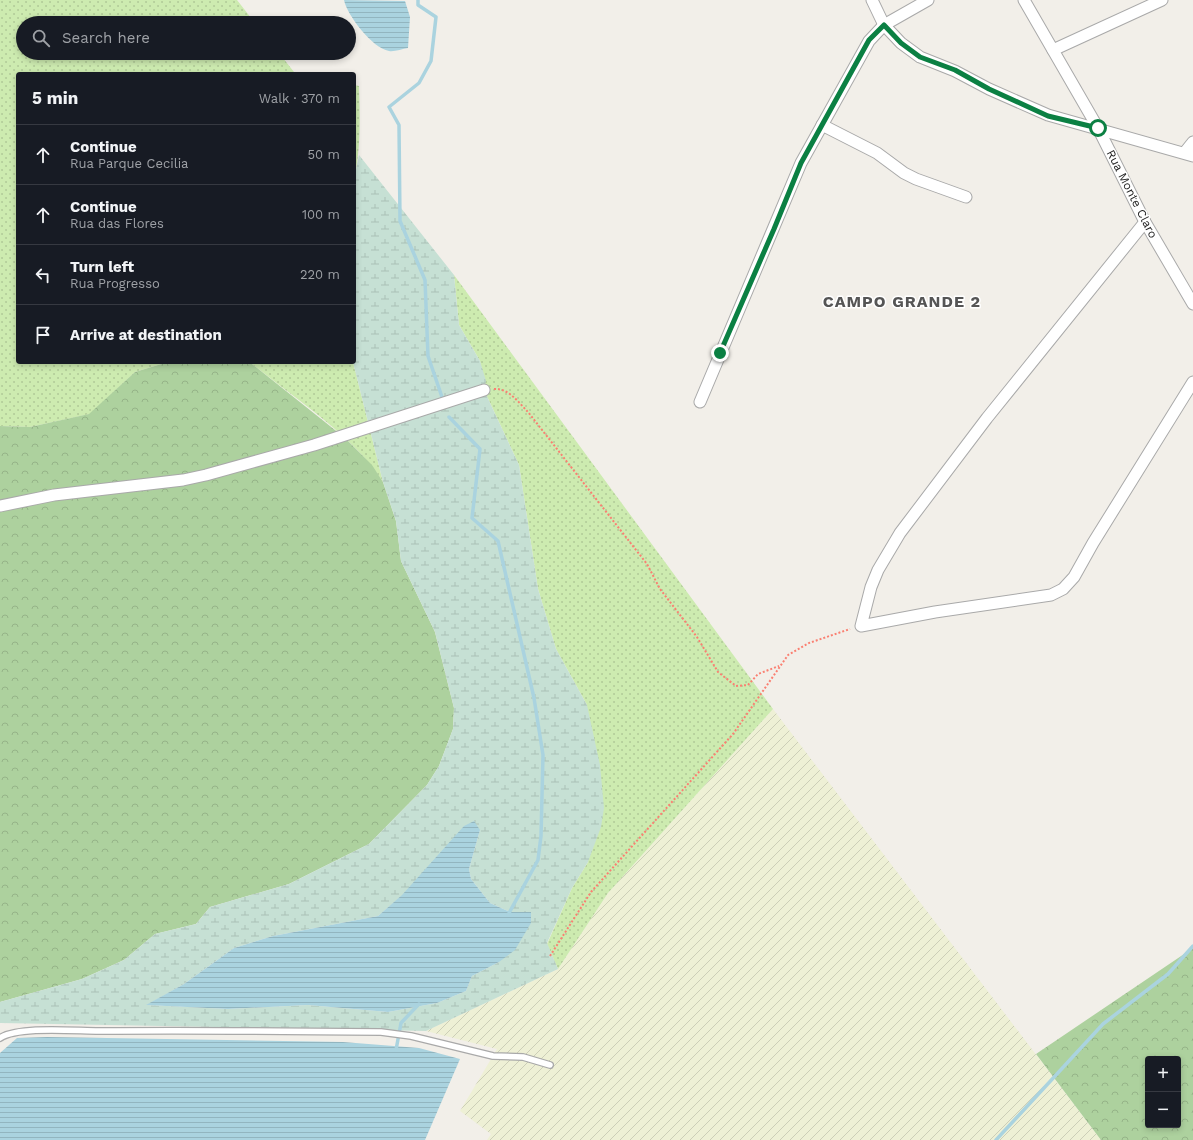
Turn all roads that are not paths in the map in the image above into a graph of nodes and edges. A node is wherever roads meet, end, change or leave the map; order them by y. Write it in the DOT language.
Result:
graph roads {
  1 [pos="872,0"];
  2 [pos="928,0"];
  3 [pos="1024,0"];
  4 [pos="1162,0"];
  5 [pos="884,25"];
  6 [pos="1052,50"];
  7 [pos="822,125"];
  8 [pos="1098,128"];
  9 [pos="1193,142"];
  10 [pos="1189,154"];
  11 [pos="966,197"];
  12 [pos="1145,222"];
  13 [pos="1193,304"];
  14 [pos="1193,382"];
  15 [pos="484,390"];
  16 [pos="700,402"];
  17 [pos="0,506"];
  18 [pos="0,1038"];
  19 [pos="550,1066"];
  1 -- 5 [label="street"];
  2 -- 5 [label="street"];
  3 -- 6 [label="street, Rua Monte Claro"];
  4 -- 6 [label="street"];
  5 -- 7 [label="street"];
  5 -- 8 [label="street"];
  6 -- 8 [label="street, Rua Monte Claro"];
  7 -- 11 [label="street"];
  7 -- 16 [label="street"];
  8 -- 10 [label="street"];
  8 -- 12 [label="street, Rua Monte Claro"];
  9 -- 10 [label="street"];
  12 -- 13 [label="street, Rua Monte Claro"];
  12 -- 14 [label="street"];
  15 -- 17 [label="street"];
  18 -- 19 [label="lane"];
}
